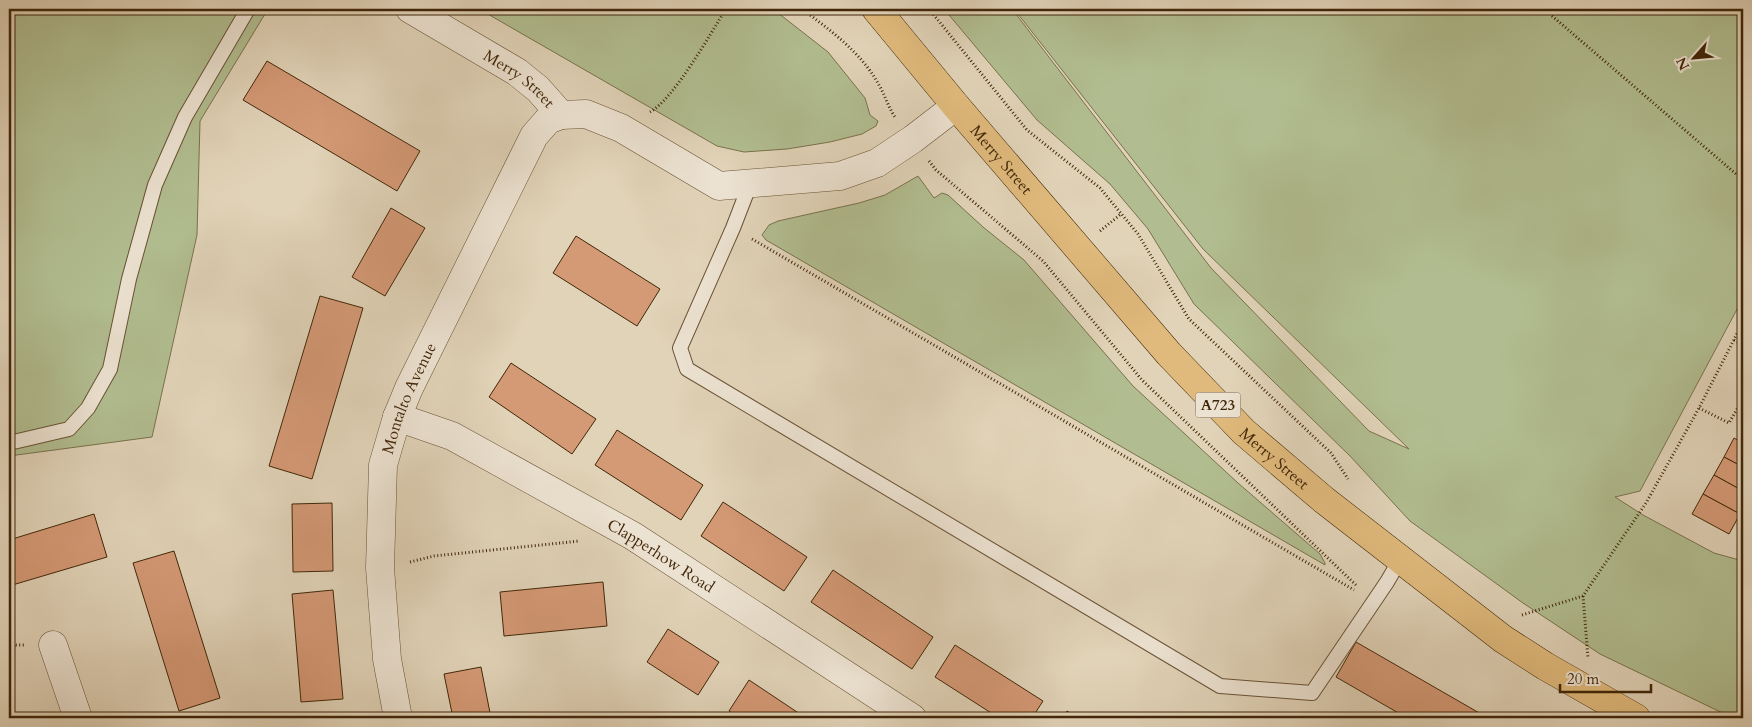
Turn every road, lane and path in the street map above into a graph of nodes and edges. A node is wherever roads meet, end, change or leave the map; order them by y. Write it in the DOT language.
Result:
graph roads {
  1 [pos="248,9"];
  2 [pos="410,9"];
  3 [pos="726,9"];
  4 [pos="802,9"];
  5 [pos="876,9"];
  6 [pos="929,9"];
  7 [pos="1544,9"];
  8 [pos="956,106"];
  9 [pos="561,115"];
  10 [pos="621,128"];
  11 [pos="913,140"];
  12 [pos="1743,180"];
  13 [pos="750,184"];
  14 [pos="733,228"];
  15 [pos="1743,322"];
  16 [pos="1734,340"];
  17 [pos="1743,345"];
  18 [pos="1743,399"];
  19 [pos="1699,408"];
  20 [pos="396,417"];
  21 [pos="9,443"];
  22 [pos="1353,486"];
  23 [pos="582,541"];
  24 [pos="1401,558"];
  25 [pos="380,568"];
  26 [pos="1583,596"];
  27 [pos="1374,602"];
  28 [pos="1488,626"];
  29 [pos="53,645"];
  30 [pos="1591,692"];
  31 [pos="78,718"];
  32 [pos="398,718"];
  33 [pos="912,718"];
  34 [pos="1636,718"];
  1 -- 21 [label="lane"];
  2 -- 9 [label="street, Merry Street"];
  3 -- 10 [label="path"];
  4 -- 11 [label="path"];
  5 -- 8 [label="main road, Merry Street / A723"];
  6 -- 22 [label="path"];
  7 -- 12 [label="path"];
  8 -- 11 [label="street, Merry Street"];
  8 -- 24 [label="main road, Merry Street / A723"];
  9 -- 10 [label="street, Merry Street"];
  9 -- 20 [label="street, Montalto Avenue"];
  10 -- 13 [label="street, Merry Street"];
  11 -- 13 [label="street, Merry Street"];
  11 -- 27 [label="path"];
  13 -- 14 [label="lane"];
  14 -- 27 [label="path"];
  14 -- 27 [label="lane"];
  15 -- 16 [label="path"];
  16 -- 17 [label="path"];
  16 -- 19 [label="path"];
  18 -- 19 [label="path"];
  19 -- 26 [label="path"];
  20 -- 25 [label="street, Montalto Avenue"];
  20 -- 33 [label="street, Clapperhow Road"];
  23 -- 25 [label="path"];
  24 -- 27 [label="lane"];
  24 -- 28 [label="main road, Merry Street / A723"];
  25 -- 32 [label="street, Montalto Avenue"];
  26 -- 28 [label="path"];
  26 -- 30 [label="path"];
  28 -- 30 [label="main road, Merry Street / A723"];
  29 -- 31 [label="street"];
  30 -- 34 [label="main road, Merry Street / A723"];
}
